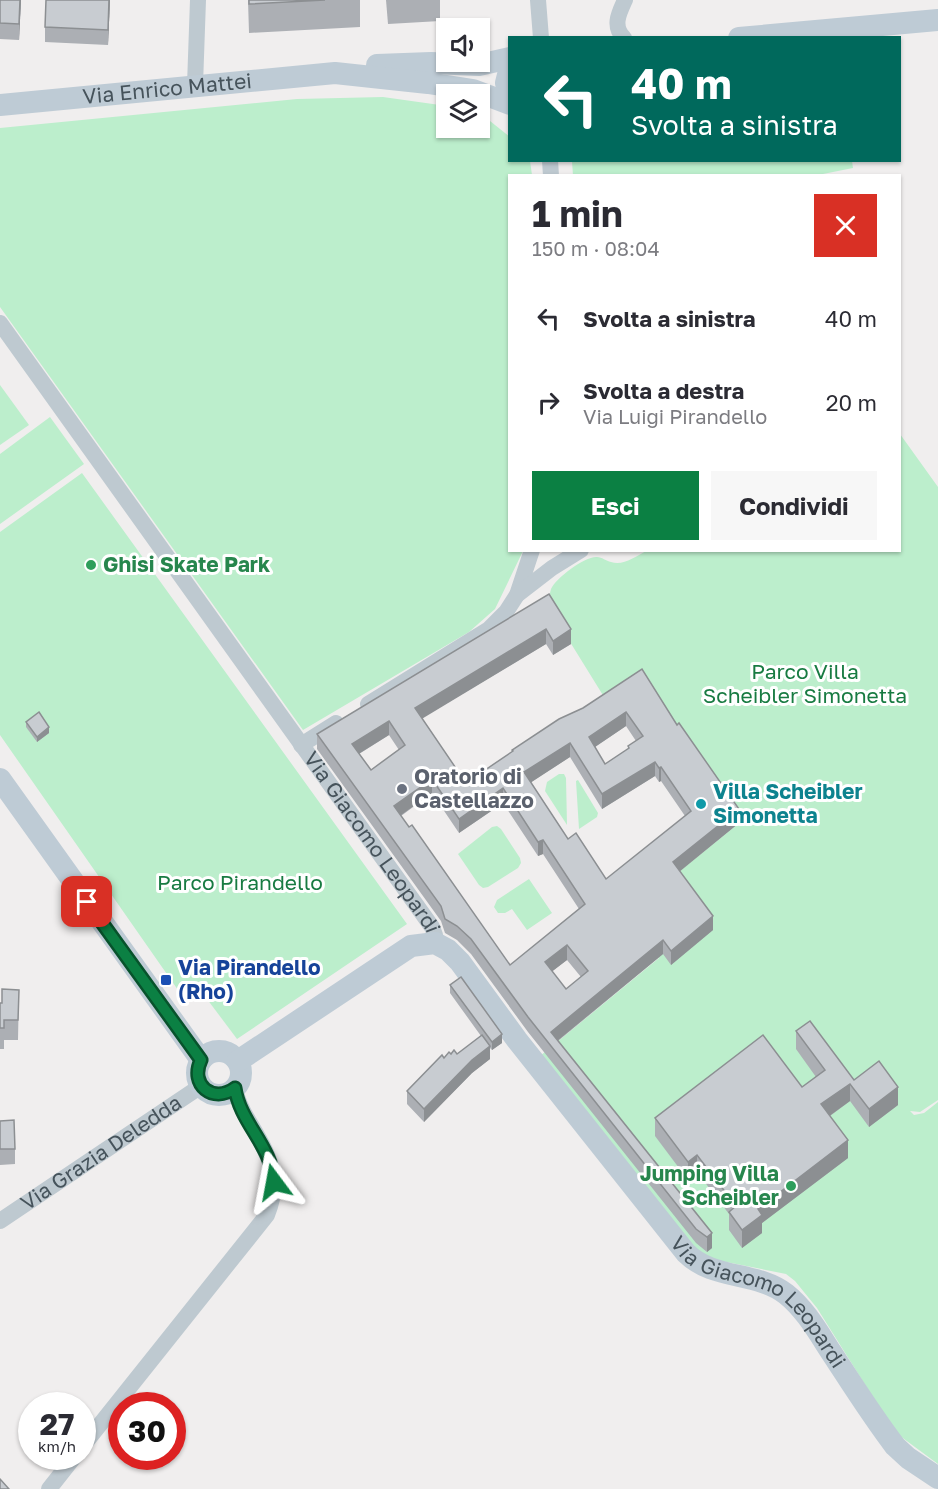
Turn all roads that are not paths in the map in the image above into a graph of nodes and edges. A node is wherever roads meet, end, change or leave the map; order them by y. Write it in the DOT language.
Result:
graph roads {
  1 [pos="198,0"];
  2 [pos="538,0"];
  3 [pos="625,0"];
  4 [pos="938,20"];
  5 [pos="541,36"];
  6 [pos="622,36"];
  7 [pos="761,36"];
  8 [pos="508,58"];
  9 [pos="335,73"];
  10 [pos="508,75"];
  11 [pos="195,86"];
  12 [pos="508,93"];
  13 [pos="508,102"];
  14 [pos="0,105"];
  15 [pos="0,323"];
  16 [pos="531,552"];
  17 [pos="578,552"];
  18 [pos="517,595"];
  19 [pos="301,745"];
  20 [pos="0,779"];
  21 [pos="435,944"];
  22 [pos="201,1060"];
  23 [pos="238,1061"];
  24 [pos="201,1086"];
  25 [pos="235,1088"];
  26 [pos="0,1221"];
  27 [pos="96,1429"];
  28 [pos="64,1470"];
  29 [pos="938,1478"];
  30 [pos="49,1489"];
  1 -- 11 [label="street"];
  2 -- 5 [label="street"];
  3 -- 6 [label="street"];
  4 -- 7 [label="street"];
  8 -- 9 [label="street, Via Enrico Mattei"];
  9 -- 11 [label="street, Via Enrico Mattei"];
  9 -- 13 [label="street, Via Enrico Mattei"];
  10 -- 12 [label="street"];
  11 -- 14 [label="street, Via Enrico Mattei"];
  15 -- 19 [label="street, Via Giacomo Leopardi"];
  16 -- 18 [label="street"];
  17 -- 18 [label="street"];
  18 -- 19 [label="street"];
  19 -- 21 [label="street, Via Giacomo Leopardi"];
  20 -- 22 [label="street"];
  21 -- 23 [label="street"];
  21 -- 29 [label="street, Via Giacomo Leopardi"];
  22 -- 23 [label="street"];
  22 -- 24 [label="street"];
  23 -- 25 [label="street"];
  24 -- 25 [label="street"];
  24 -- 26 [label="street, Via Grazia Deledda"];
  25 -- 27 [label="street"];
  28 -- 30 [label="street"];
}
